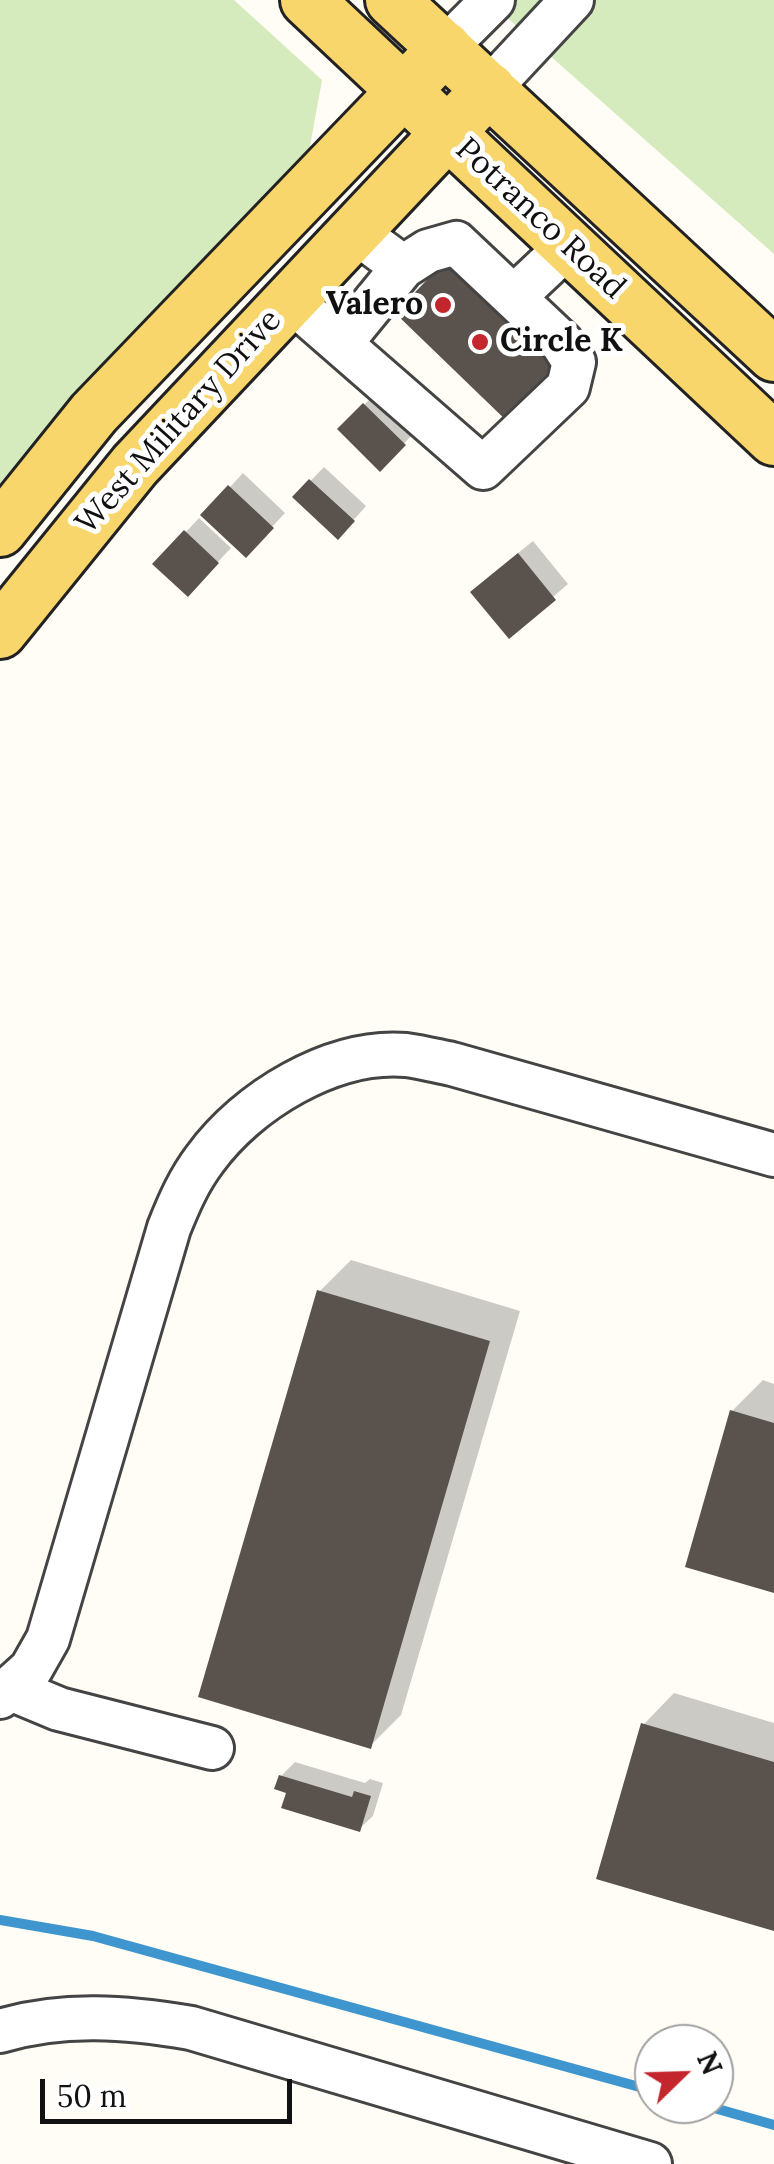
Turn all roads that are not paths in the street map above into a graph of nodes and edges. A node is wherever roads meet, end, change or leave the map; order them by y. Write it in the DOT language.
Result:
graph roads {
  1 [pos="307,0"];
  2 [pos="392,0"];
  3 [pos="493,0"];
  4 [pos="572,0"];
  5 [pos="445,48"];
  6 [pos="489,89"];
  7 [pos="403,90"];
  8 [pos="447,132"];
  9 [pos="354,230"];
  10 [pos="568,246"];
  11 [pos="403,267"];
  12 [pos="514,297"];
  13 [pos="289,299"];
  14 [pos="340,343"];
  15 [pos="774,355"];
  16 [pos="774,438"];
  17 [pos="0,530"];
  18 [pos="0,632"];
  19 [pos="774,1156"];
  20 [pos="5,1693"];
  21 [pos="212,1748"];
  22 [pos="0,2032"];
  23 [pos="650,2164"];
  1 -- 7 [label="main road, Potranco Road"];
  2 -- 5 [label="main road, Potranco Road"];
  3 -- 5 [label="street, West Military Drive"];
  4 -- 6 [label="street, West Military Drive"];
  5 -- 6 [label="main road, Potranco Road"];
  5 -- 7 [label="main road, West Military Drive"];
  6 -- 8 [label="main road, West Military Drive"];
  6 -- 15 [label="main road, Potranco Road"];
  7 -- 8 [label="main road, Potranco Road"];
  7 -- 17 [label="main road, West Military Drive"];
  8 -- 9 [label="main road, West Military Drive"];
  8 -- 10 [label="main road, Potranco Road"];
  9 -- 11 [label="street"];
  9 -- 13 [label="main road, West Military Drive"];
  10 -- 12 [label="street"];
  10 -- 16 [label="main road, Potranco Road"];
  11 -- 12 [label="street"];
  11 -- 14 [label="street"];
  12 -- 14 [label="street"];
  13 -- 14 [label="street"];
  13 -- 18 [label="main road, West Military Drive"];
  19 -- 20 [label="street"];
  20 -- 21 [label="street"];
  22 -- 23 [label="street"];
}
